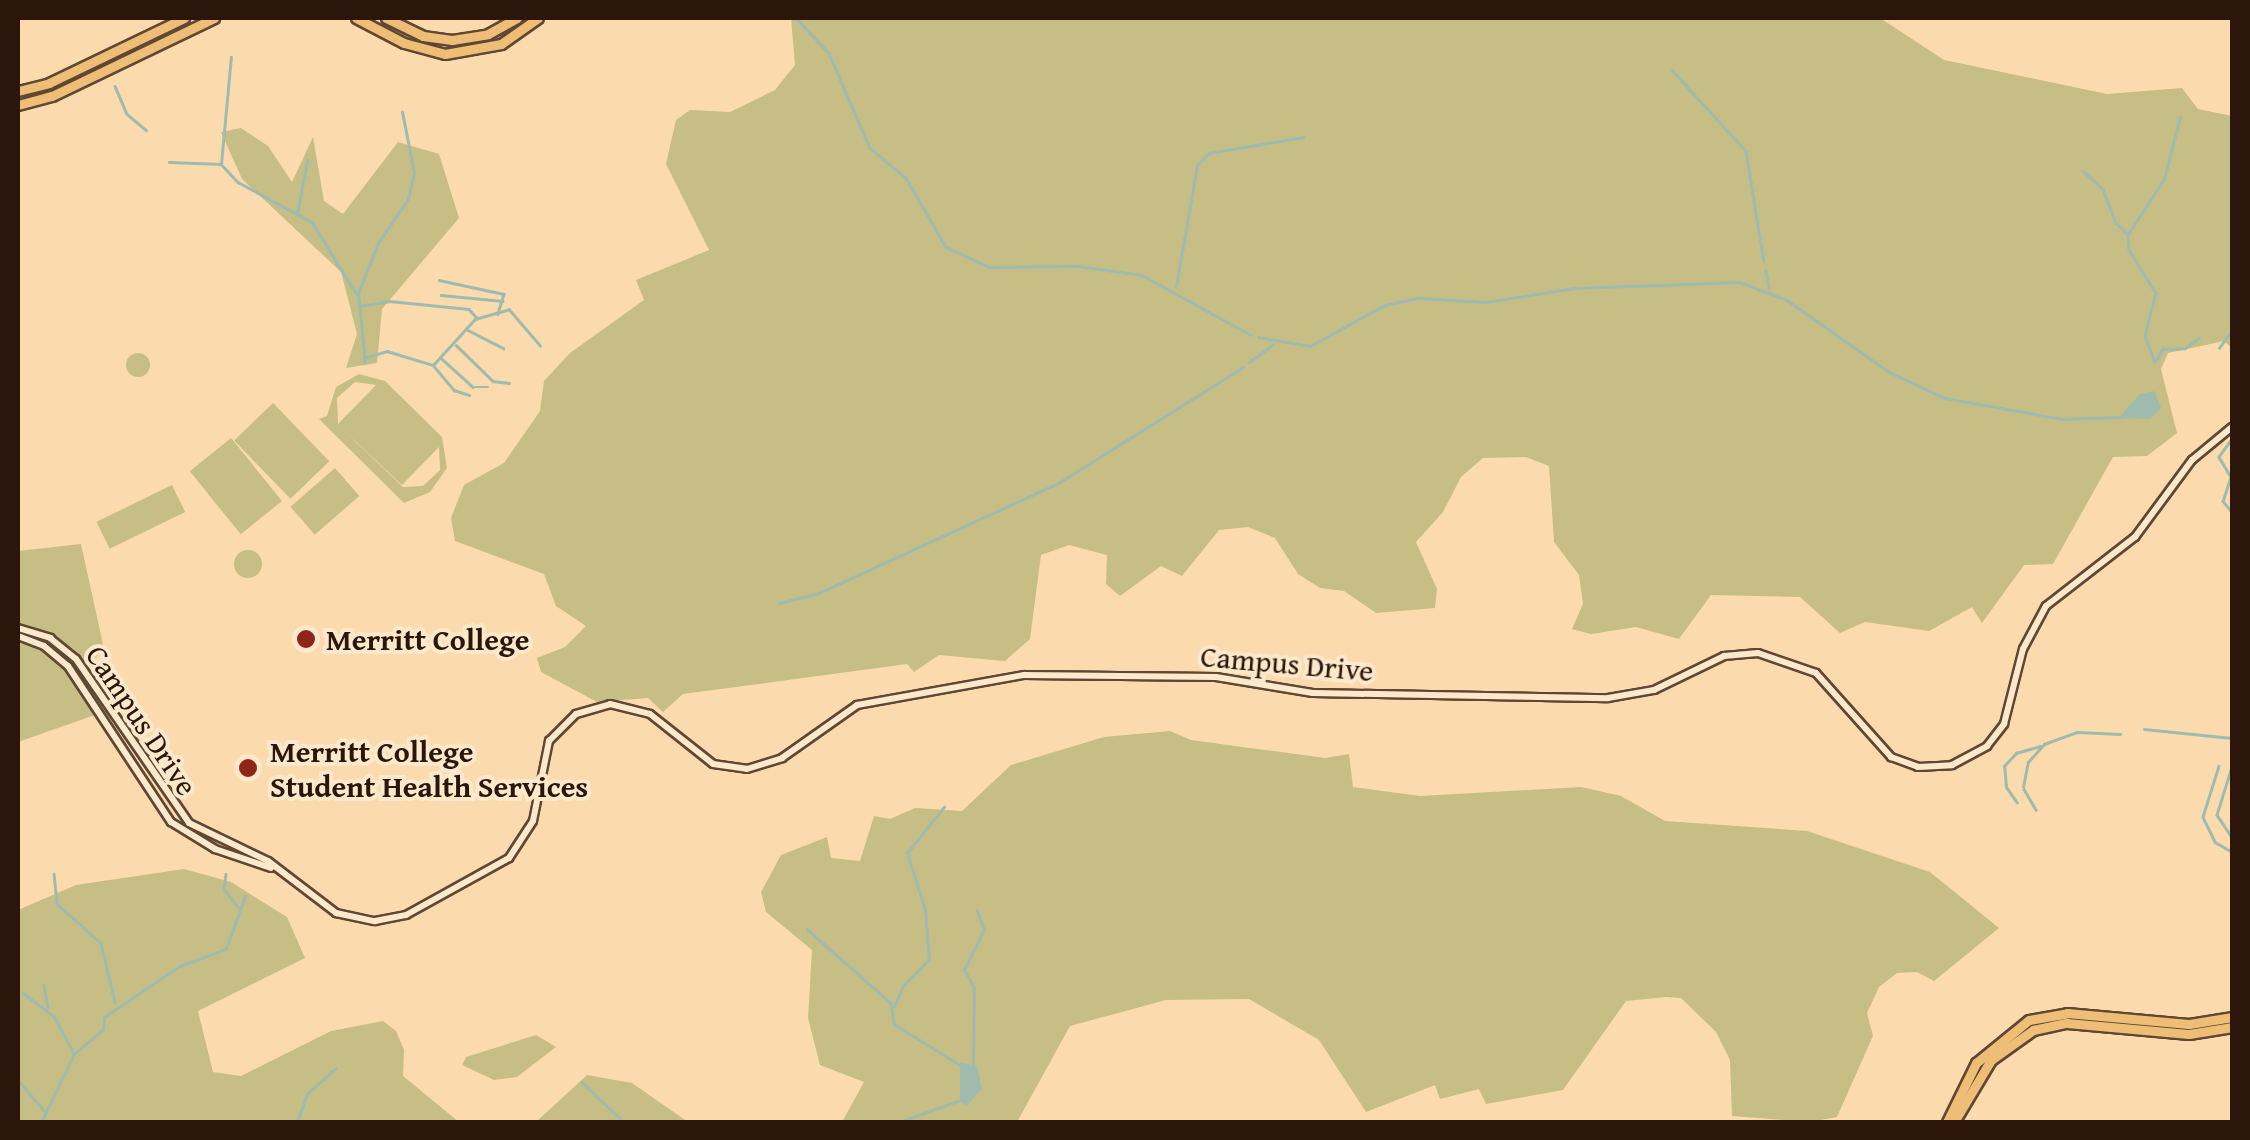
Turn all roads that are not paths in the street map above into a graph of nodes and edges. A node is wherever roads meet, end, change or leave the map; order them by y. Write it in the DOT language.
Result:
graph roads {
  1 [pos="184,18"];
  2 [pos="214,18"];
  3 [pos="356,18"];
  4 [pos="386,18"];
  5 [pos="517,18"];
  6 [pos="538,18"];
  7 [pos="18,91"];
  8 [pos="18,105"];
  9 [pos="2232,427"];
  10 [pos="18,628"];
  11 [pos="18,636"];
  12 [pos="280,872"];
  13 [pos="2232,1016"];
  14 [pos="2232,1027"];
  15 [pos="1950,1122"];
  1 -- 7 [label="main road"];
  2 -- 8 [label="main road"];
  3 -- 6 [label="main road"];
  4 -- 5 [label="main road"];
  9 -- 12 [label="street, Campus Drive"];
  10 -- 12 [label="street, Campus Drive"];
  11 -- 12 [label="street, Campus Drive"];
  13 -- 15 [label="main road"];
  14 -- 15 [label="main road"];
}
